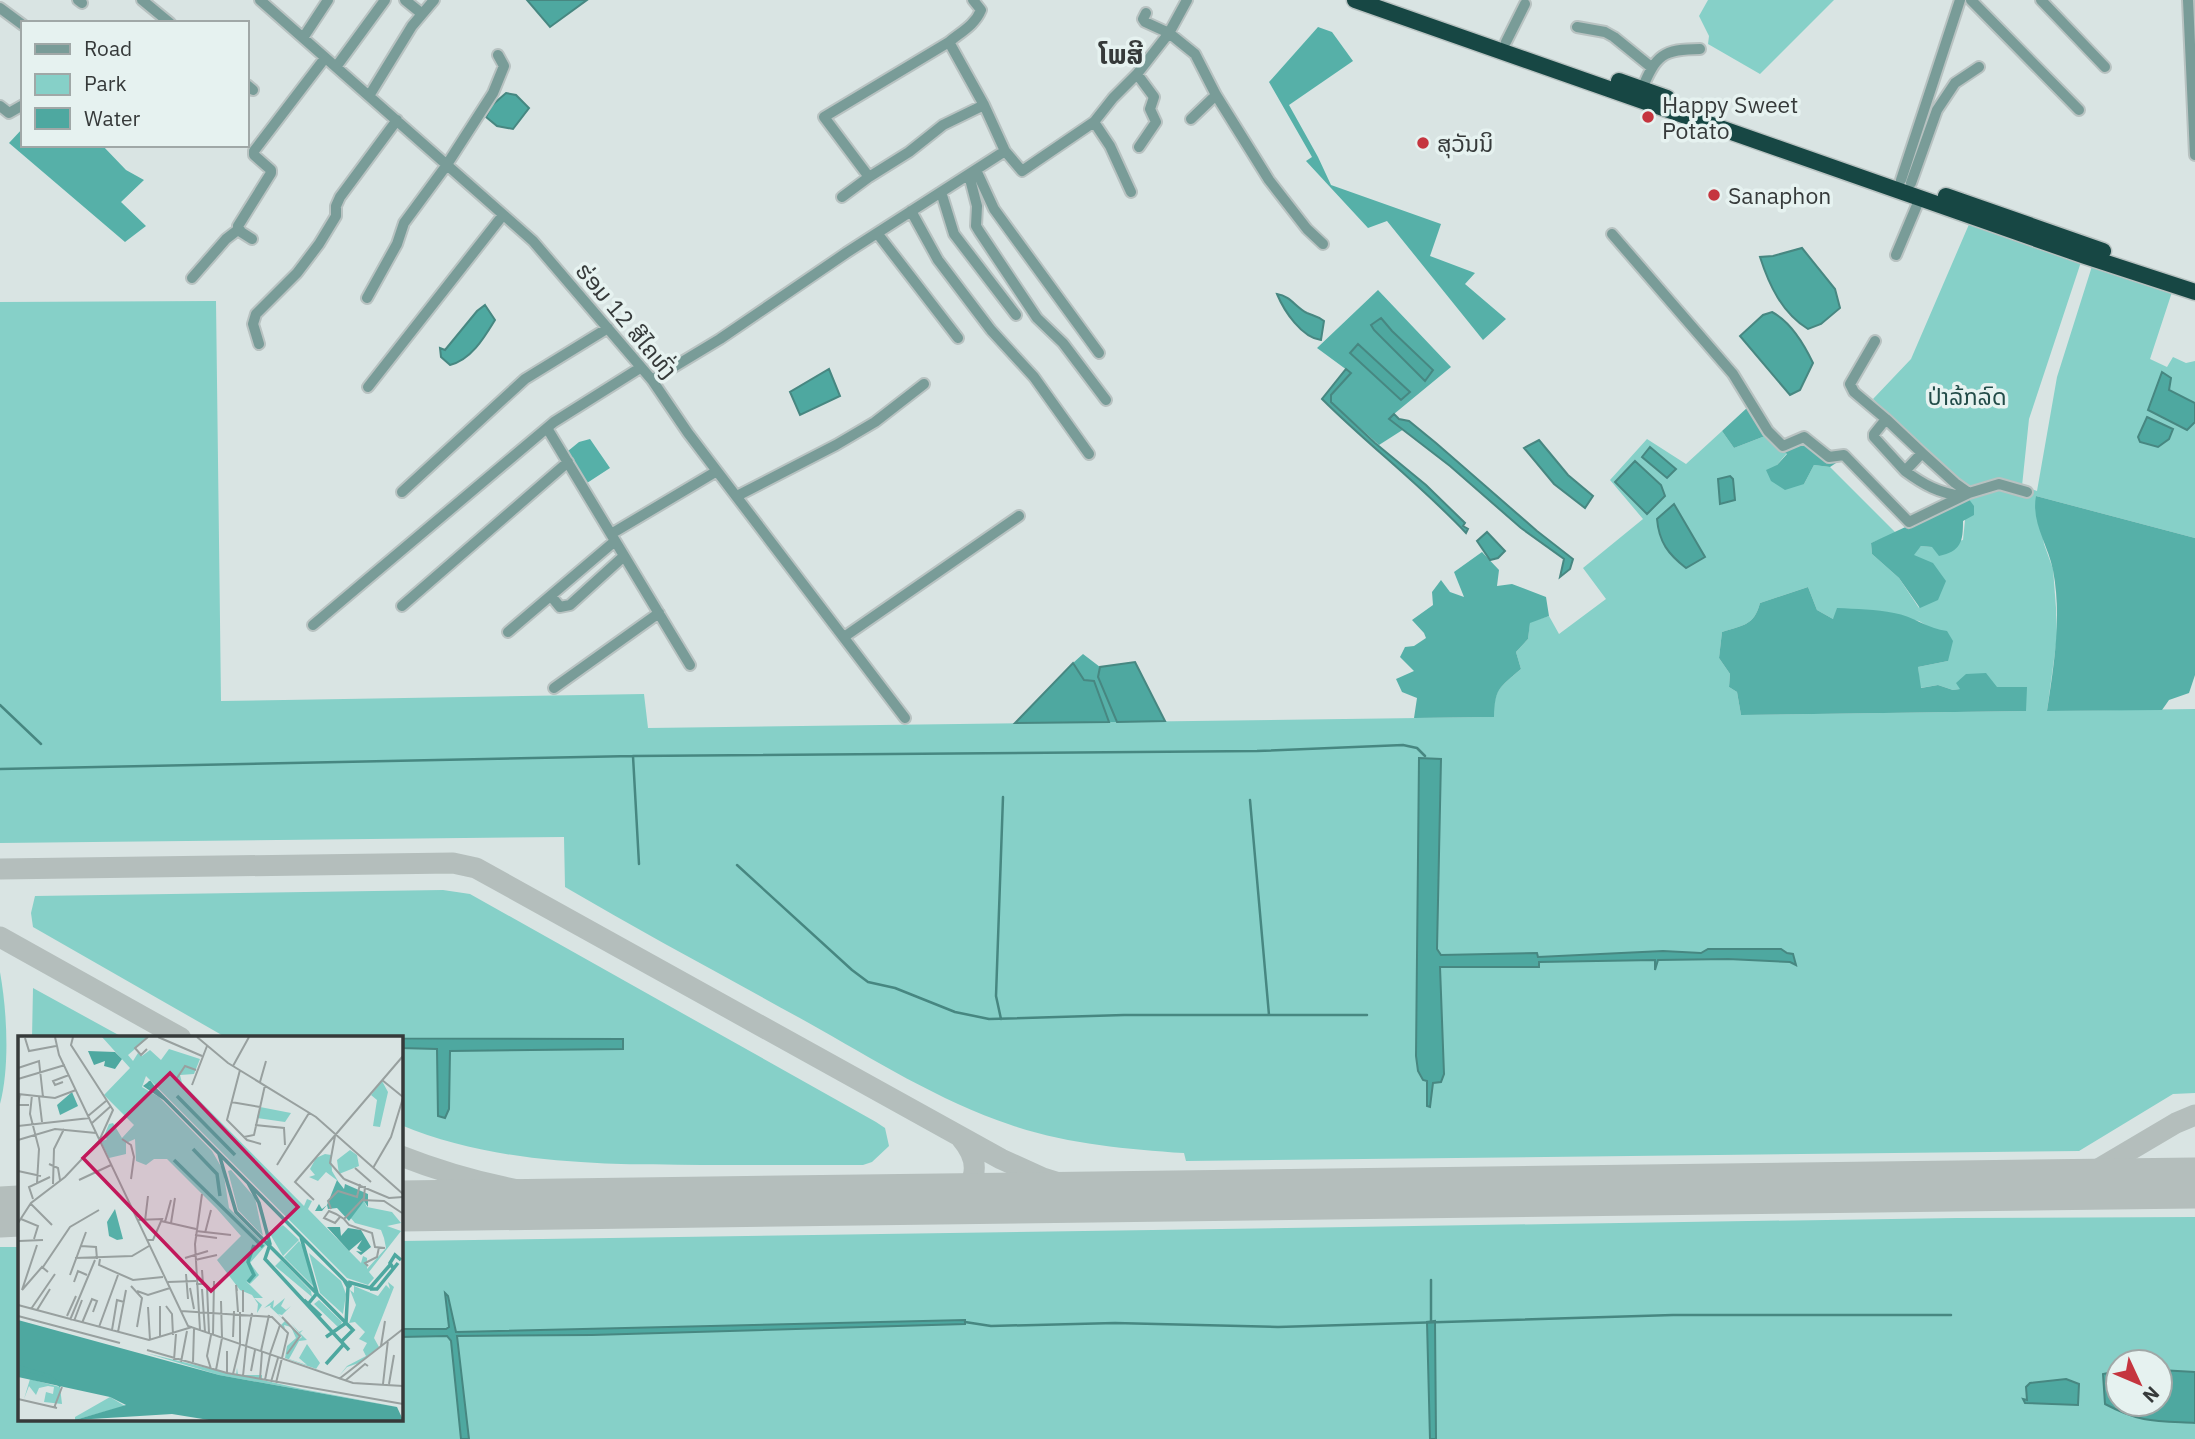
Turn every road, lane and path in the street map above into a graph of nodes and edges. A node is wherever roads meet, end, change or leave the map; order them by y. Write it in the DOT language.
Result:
graph roads {
  1 [pos="142,0"];
  2 [pos="260,0"];
  3 [pos="328,0"];
  4 [pos="385,0"];
  5 [pos="405,0"];
  6 [pos="434,0"];
  7 [pos="973,0"];
  8 [pos="1187,0"];
  9 [pos="1355,0"];
  10 [pos="1387,0"];
  11 [pos="1960,0"];
  12 [pos="1971,0"];
  13 [pos="2041,0"];
  14 [pos="2188,0"];
  15 [pos="1525,4"];
  16 [pos="983,5"];
  17 [pos="0,8"];
  18 [pos="421,13"];
  19 [pos="1146,13"];
  20 [pos="168,21"];
  21 [pos="21,24"];
  22 [pos="1577,27"];
  23 [pos="1169,33"];
  24 [pos="303,38"];
  25 [pos="949,42"];
  26 [pos="1506,42"];
  27 [pos="1700,49"];
  28 [pos="498,54"];
  29 [pos="326,58"];
  30 [pos="336,67"];
  31 [pos="1651,67"];
  32 [pos="1979,67"];
  33 [pos="2105,67"];
  34 [pos="1137,74"];
  35 [pos="1642,89"];
  36 [pos="1216,95"];
  37 [pos="369,96"];
  38 [pos="0,106"];
  39 [pos="21,106"];
  40 [pos="984,106"];
  41 [pos="2079,110"];
  42 [pos="1191,119"];
  43 [pos="397,120"];
  44 [pos="1094,122"];
  45 [pos="1139,147"];
  46 [pos="1005,151"];
  47 [pos="2195,155"];
  48 [pos="446,166"];
  49 [pos="973,172"];
  50 [pos="869,177"];
  51 [pos="1906,181"];
  52 [pos="941,192"];
  53 [pos="1131,192"];
  54 [pos="842,197"];
  55 [pos="1920,198"];
  56 [pos="911,211"];
  57 [pos="503,215"];
  58 [pos="239,229"];
  59 [pos="877,233"];
  60 [pos="1612,234"];
  61 [pos="253,239"];
  62 [pos="1322,244"];
  63 [pos="1896,255"];
  64 [pos="192,278"];
  65 [pos="2195,282"];
  66 [pos="2195,292"];
  67 [pos="367,298"];
  68 [pos="1016,315"];
  69 [pos="608,328"];
  70 [pos="958,338"];
  71 [pos="1875,341"];
  72 [pos="259,344"];
  73 [pos="1099,353"];
  74 [pos="640,368"];
  75 [pos="652,380"];
  76 [pos="924,384"];
  77 [pos="368,387"];
  78 [pos="1106,400"];
  79 [pos="1886,419"];
  80 [pos="547,428"];
  81 [pos="1922,453"];
  82 [pos="1088,454"];
  83 [pos="568,462"];
  84 [pos="716,471"];
  85 [pos="1905,471"];
  86 [pos="402,492"];
  87 [pos="2027,492"];
  88 [pos="1966,494"];
  89 [pos="737,496"];
  90 [pos="1019,516"];
  91 [pos="613,537"];
  92 [pos="624,556"];
  93 [pos="551,596"];
  94 [pos="402,606"];
  95 [pos="659,613"];
  96 [pos="313,625"];
  97 [pos="508,632"];
  98 [pos="844,637"];
  99 [pos="690,665"];
  100 [pos="554,688"];
  101 [pos="905,718"];
  1 -- 20 [label="street"];
  2 -- 24 [label="street, ຮ່ອມ 12 ສີໄຄທົ່ງ"];
  3 -- 24 [label="street"];
  4 -- 30 [label="street"];
  5 -- 18 [label="street"];
  6 -- 18 [label="street"];
  7 -- 16 [label="street"];
  8 -- 23 [label="street"];
  9 -- 55 [label="highway"];
  10 -- 26 [label="highway"];
  11 -- 51 [label="street"];
  12 -- 41 [label="street"];
  13 -- 33 [label="street"];
  14 -- 47 [label="street"];
  15 -- 26 [label="street"];
  16 -- 25 [label="street"];
  17 -- 21 [label="street"];
  18 -- 37 [label="street"];
  19 -- 23 [label="street"];
  22 -- 31 [label="street"];
  23 -- 34 [label="street"];
  23 -- 36 [label="street"];
  24 -- 29 [label="street, ຮ່ອມ 12 ສີໄຄທົ່ງ"];
  25 -- 40 [label="street"];
  25 -- 50 [label="street"];
  26 -- 35 [label="highway"];
  27 -- 31 [label="street"];
  28 -- 48 [label="street"];
  29 -- 30 [label="street, ຮ່ອມ 12 ສີໄຄທົ່ງ"];
  29 -- 58 [label="street"];
  30 -- 37 [label="street, ຮ່ອມ 12 ສີໄຄທົ່ງ"];
  31 -- 35 [label="street"];
  32 -- 51 [label="street"];
  34 -- 44 [label="street"];
  34 -- 45 [label="street"];
  35 -- 51 [label="highway"];
  36 -- 42 [label="street"];
  36 -- 62 [label="street"];
  37 -- 43 [label="street, ຮ່ອມ 12 ສີໄຄທົ່ງ"];
  38 -- 39 [label="street"];
  40 -- 46 [label="street"];
  40 -- 50 [label="street"];
  43 -- 48 [label="street, ຮ່ອມ 12 ສີໄຄທົ່ງ"];
  43 -- 72 [label="street"];
  44 -- 46 [label="street"];
  44 -- 53 [label="street"];
  46 -- 49 [label="street"];
  48 -- 57 [label="street, ຮ່ອມ 12 ສີໄຄທົ່ງ"];
  48 -- 67 [label="street"];
  49 -- 52 [label="street"];
  49 -- 73 [label="street"];
  49 -- 78 [label="street"];
  50 -- 54 [label="street"];
  51 -- 65 [label="highway"];
  52 -- 56 [label="street"];
  52 -- 68 [label="street"];
  55 -- 63 [label="street"];
  55 -- 66 [label="highway"];
  56 -- 59 [label="street"];
  56 -- 82 [label="street"];
  57 -- 69 [label="street, ຮ່ອມ 12 ສີໄຄທົ່ງ"];
  57 -- 77 [label="street"];
  58 -- 61 [label="street"];
  58 -- 64 [label="street"];
  59 -- 70 [label="street"];
  59 -- 75 [label="street"];
  60 -- 88 [label="street"];
  69 -- 74 [label="street, ຮ່ອມ 12 ສີໄຄທົ່ງ"];
  69 -- 86 [label="street"];
  71 -- 79 [label="street"];
  74 -- 75 [label="street, ຮ່ອມ 12 ສີໄຄທົ່ງ"];
  74 -- 80 [label="street"];
  75 -- 84 [label="street, ຮ່ອມ 12 ສີໄຄທົ່ງ"];
  76 -- 89 [label="street"];
  79 -- 81 [label="street"];
  79 -- 85 [label="street"];
  80 -- 83 [label="street"];
  80 -- 96 [label="street"];
  81 -- 85 [label="street"];
  81 -- 88 [label="street"];
  83 -- 91 [label="street"];
  83 -- 94 [label="street"];
  84 -- 89 [label="street, ຮ່ອມ 12 ສີໄຄທົ່ງ"];
  84 -- 91 [label="street"];
  85 -- 88 [label="street"];
  87 -- 88 [label="street"];
  89 -- 98 [label="street, ຮ່ອມ 12 ສີໄຄທົ່ງ"];
  90 -- 98 [label="street"];
  91 -- 92 [label="street"];
  91 -- 93 [label="street"];
  92 -- 93 [label="street"];
  92 -- 95 [label="street"];
  93 -- 97 [label="street"];
  95 -- 99 [label="street"];
  95 -- 100 [label="street"];
  98 -- 101 [label="street, ຮ່ອມ 12 ສີໄຄທົ່ງ"];
}
